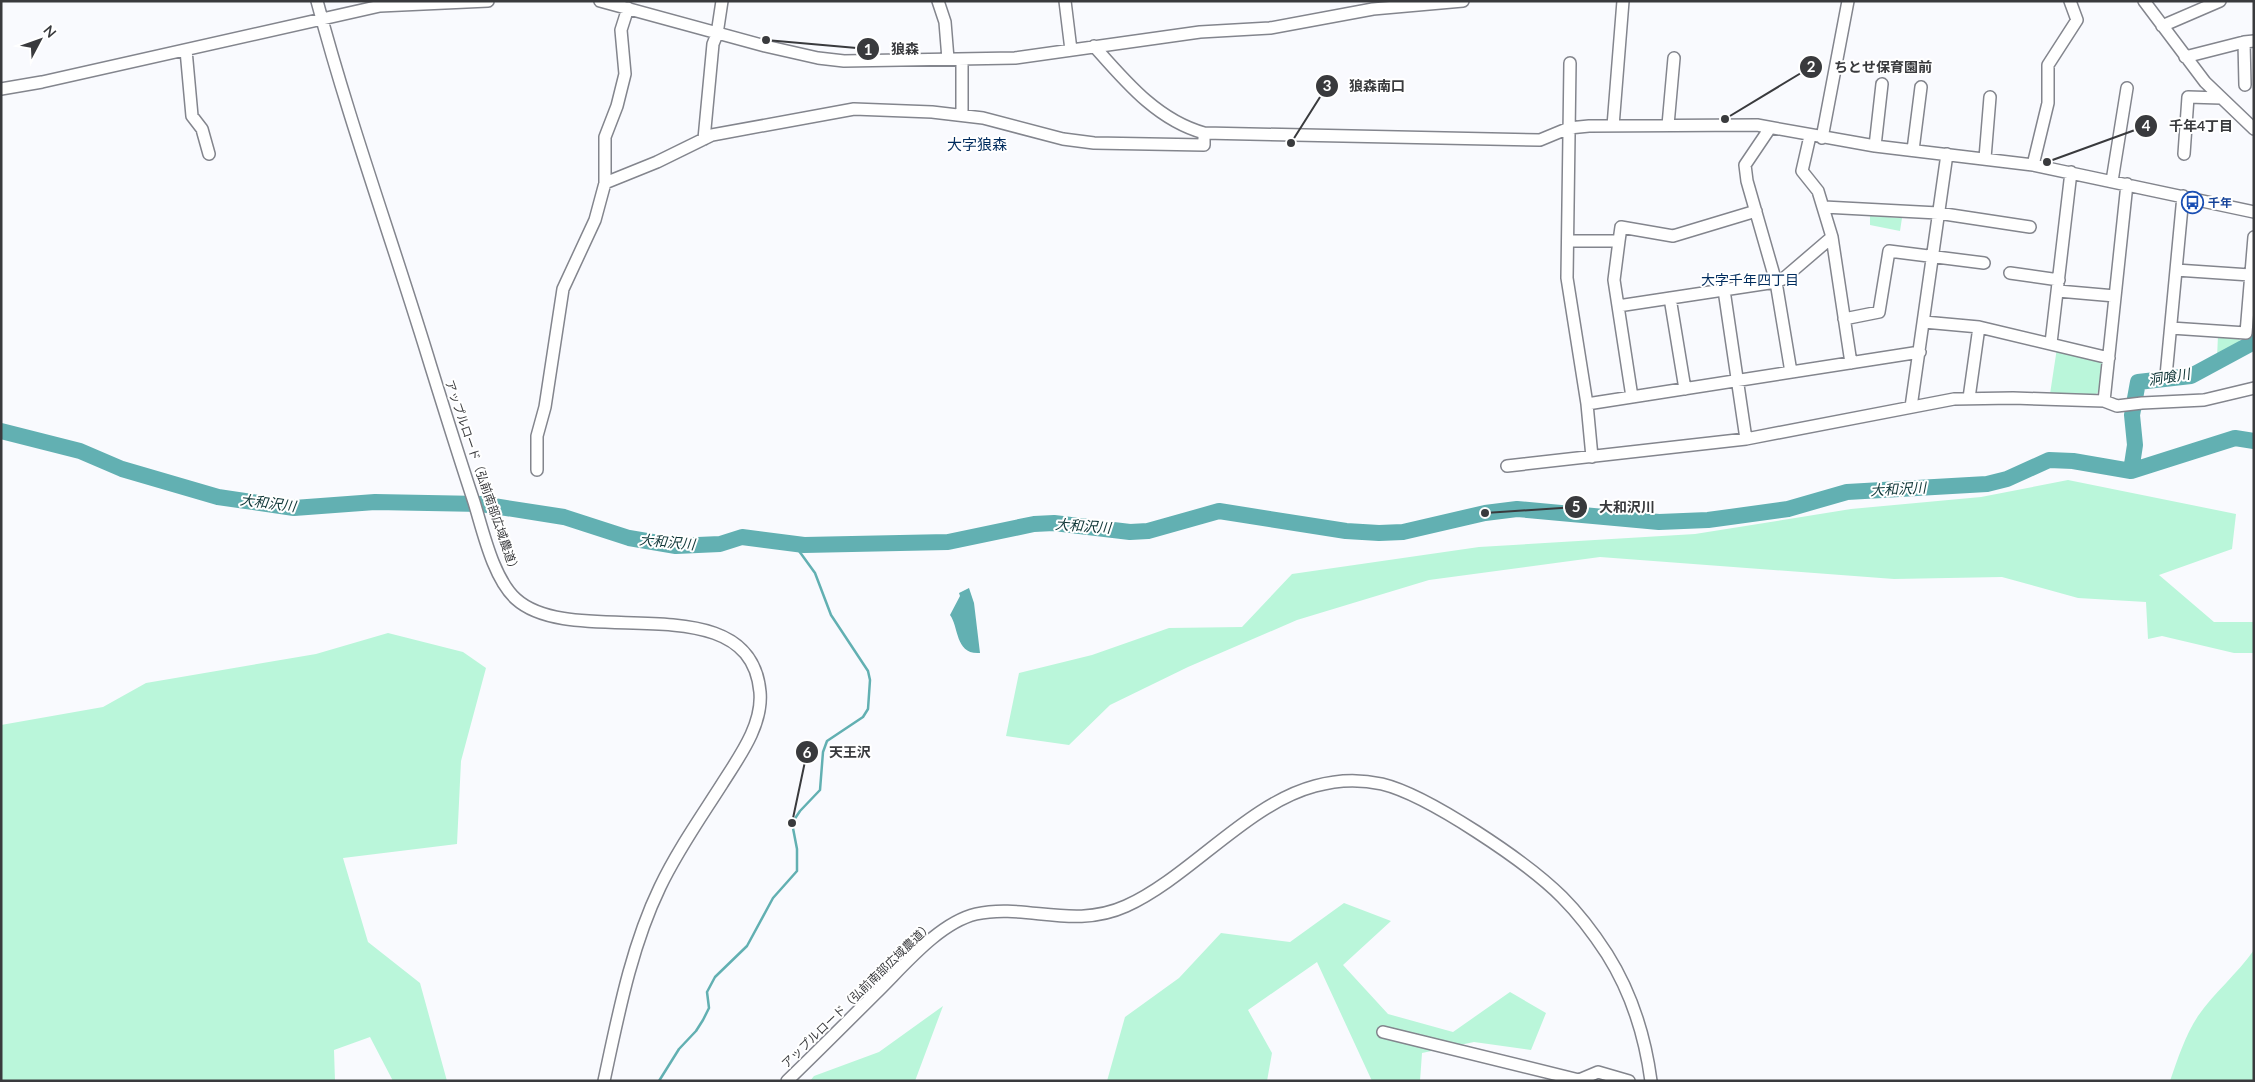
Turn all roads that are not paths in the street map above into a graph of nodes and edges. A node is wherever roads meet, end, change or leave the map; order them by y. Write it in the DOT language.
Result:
graph roads {
  1 [pos="317,1"];
  2 [pos="488,1"];
  3 [pos="600,1"];
  4 [pos="722,1"];
  5 [pos="938,1"];
  6 [pos="1065,1"];
  7 [pos="1463,1"];
  8 [pos="1623,1"];
  9 [pos="1848,1"];
  10 [pos="2070,1"];
  11 [pos="2144,1"];
  12 [pos="456,2"];
  13 [pos="2218,2"];
  14 [pos="628,8"];
  15 [pos="321,18"];
  16 [pos="2162,26"];
  17 [pos="717,34"];
  18 [pos="2249,42"];
  19 [pos="1094,46"];
  20 [pos="186,50"];
  21 [pos="1071,50"];
  22 [pos="2185,57"];
  23 [pos="1674,58"];
  24 [pos="948,59"];
  25 [pos="962,60"];
  26 [pos="1570,63"];
  27 [pos="1882,84"];
  28 [pos="2245,85"];
  29 [pos="1921,87"];
  30 [pos="1,88"];
  31 [pos="2127,88"];
  32 [pos="1990,97"];
  33 [pos="2221,98"];
  34 [pos="962,115"];
  35 [pos="1668,125"];
  36 [pos="1613,126"];
  37 [pos="1569,128"];
  38 [pos="1770,128"];
  39 [pos="2254,129"];
  40 [pos="1204,133"];
  41 [pos="1810,136"];
  42 [pos="704,138"];
  43 [pos="1822,138"];
  44 [pos="1875,146"];
  45 [pos="1913,150"];
  46 [pos="209,154"];
  47 [pos="1947,154"];
  48 [pos="2184,154"];
  49 [pos="1985,158"];
  50 [pos="2033,165"];
  51 [pos="2071,172"];
  52 [pos="2112,181"];
  53 [pos="605,183"];
  54 [pos="2127,184"];
  55 [pos="2183,196"];
  56 [pos="1824,207"];
  57 [pos="1756,211"];
  58 [pos="2254,212"];
  59 [pos="1938,213"];
  60 [pos="2030,227"];
  61 [pos="1832,237"];
  62 [pos="2254,237"];
  63 [pos="1568,241"];
  64 [pos="1619,241"];
  65 [pos="1932,257"];
  66 [pos="1984,263"];
  67 [pos="2176,270"];
  68 [pos="2010,273"];
  69 [pos="2250,275"];
  70 [pos="1776,282"];
  71 [pos="2058,286"];
  72 [pos="1724,290"];
  73 [pos="2114,296"];
  74 [pos="1670,298"];
  75 [pos="1618,306"];
  76 [pos="1844,318"];
  77 [pos="1924,322"];
  78 [pos="1979,327"];
  79 [pos="2171,328"];
  80 [pos="2051,343"];
  81 [pos="1920,352"];
  82 [pos="2109,358"];
  83 [pos="1851,363"];
  84 [pos="1791,372"];
  85 [pos="2166,376"];
  86 [pos="1737,380"];
  87 [pos="2254,388"];
  88 [pos="1685,389"];
  89 [pos="1632,397"];
  90 [pos="1969,398"];
  91 [pos="2104,401"];
  92 [pos="1587,404"];
  93 [pos="1911,407"];
  94 [pos="1746,439"];
  95 [pos="1592,457"];
  96 [pos="1507,466"];
  97 [pos="537,470"];
  98 [pos="1383,1032"];
  99 [pos="604,1081"];
  100 [pos="787,1081"];
  101 [pos="1629,1081"];
  102 [pos="1651,1081"];
  1 -- 15 [label="street, アップルロード（弘前南部広域農道）"];
  2 -- 12 [label="street"];
  3 -- 14 [label="street"];
  4 -- 17 [label="street"];
  5 -- 24 [label="street"];
  6 -- 21 [label="street"];
  7 -- 19 [label="street"];
  8 -- 36 [label="street"];
  9 -- 43 [label="street"];
  10 -- 50 [label="street"];
  11 -- 16 [label="street"];
  12 -- 15 [label="street"];
  13 -- 16 [label="street"];
  14 -- 17 [label="street"];
  14 -- 53 [label="street"];
  15 -- 20 [label="street"];
  15 -- 99 [label="street, アップルロード（弘前南部広域農道）"];
  16 -- 22 [label="street"];
  17 -- 24 [label="street"];
  17 -- 42 [label="street"];
  18 -- 22 [label="street"];
  18 -- 28 [label="street"];
  19 -- 21 [label="street"];
  19 -- 40 [label="street"];
  20 -- 30 [label="street"];
  20 -- 46 [label="street"];
  21 -- 25 [label="street"];
  22 -- 33 [label="street"];
  23 -- 35 [label="street"];
  24 -- 25 [label="street"];
  25 -- 34 [label="street"];
  26 -- 37 [label="street"];
  27 -- 44 [label="street"];
  29 -- 45 [label="street"];
  31 -- 52 [label="street"];
  32 -- 49 [label="street"];
  33 -- 39 [label="street"];
  33 -- 48 [label="street"];
  34 -- 40 [label="street"];
  34 -- 42 [label="street"];
  35 -- 36 [label="street"];
  35 -- 38 [label="street"];
  36 -- 37 [label="street"];
  37 -- 40 [label="street"];
  37 -- 63 [label="street"];
  38 -- 41 [label="street"];
  38 -- 57 [label="street"];
  41 -- 43 [label="street"];
  41 -- 56 [label="street"];
  42 -- 53 [label="street"];
  43 -- 44 [label="street"];
  44 -- 45 [label="street"];
  45 -- 47 [label="street"];
  47 -- 49 [label="street"];
  47 -- 59 [label="street"];
  49 -- 50 [label="street"];
  50 -- 51 [label="street"];
  51 -- 52 [label="street"];
  51 -- 71 [label="street"];
  52 -- 54 [label="street"];
  53 -- 97 [label="street"];
  54 -- 55 [label="street"];
  54 -- 73 [label="street"];
  55 -- 58 [label="street"];
  55 -- 67 [label="street"];
  56 -- 59 [label="street"];
  56 -- 61 [label="street"];
  57 -- 64 [label="street"];
  57 -- 70 [label="street"];
  59 -- 60 [label="street"];
  59 -- 65 [label="street"];
  61 -- 70 [label="street"];
  61 -- 76 [label="street"];
  62 -- 69 [label="street"];
  63 -- 64 [label="street"];
  63 -- 92 [label="street"];
  64 -- 75 [label="street"];
  65 -- 66 [label="street"];
  65 -- 76 [label="street"];
  65 -- 77 [label="street"];
  67 -- 69 [label="street"];
  67 -- 79 [label="street"];
  68 -- 71 [label="street"];
  69 -- 79 [label="street"];
  70 -- 72 [label="street"];
  70 -- 84 [label="street"];
  71 -- 73 [label="street"];
  71 -- 80 [label="street"];
  72 -- 74 [label="street"];
  72 -- 86 [label="street"];
  73 -- 82 [label="street"];
  74 -- 75 [label="street"];
  74 -- 88 [label="street"];
  75 -- 89 [label="street"];
  76 -- 83 [label="street"];
  77 -- 78 [label="street"];
  77 -- 81 [label="street"];
  78 -- 80 [label="street"];
  78 -- 90 [label="street"];
  79 -- 85 [label="street"];
  80 -- 82 [label="street"];
  81 -- 83 [label="street"];
  81 -- 93 [label="street"];
  82 -- 91 [label="street"];
  83 -- 84 [label="street"];
  84 -- 86 [label="street"];
  86 -- 88 [label="street"];
  86 -- 94 [label="street"];
  87 -- 91 [label="street"];
  88 -- 89 [label="street"];
  89 -- 92 [label="street"];
  90 -- 91 [label="street"];
  90 -- 93 [label="street"];
  92 -- 95 [label="street"];
  93 -- 94 [label="street"];
  94 -- 95 [label="street"];
  95 -- 96 [label="street"];
  98 -- 101 [label="street"];
  100 -- 102 [label="street, アップルロード（弘前南部広域農道）"];
}
